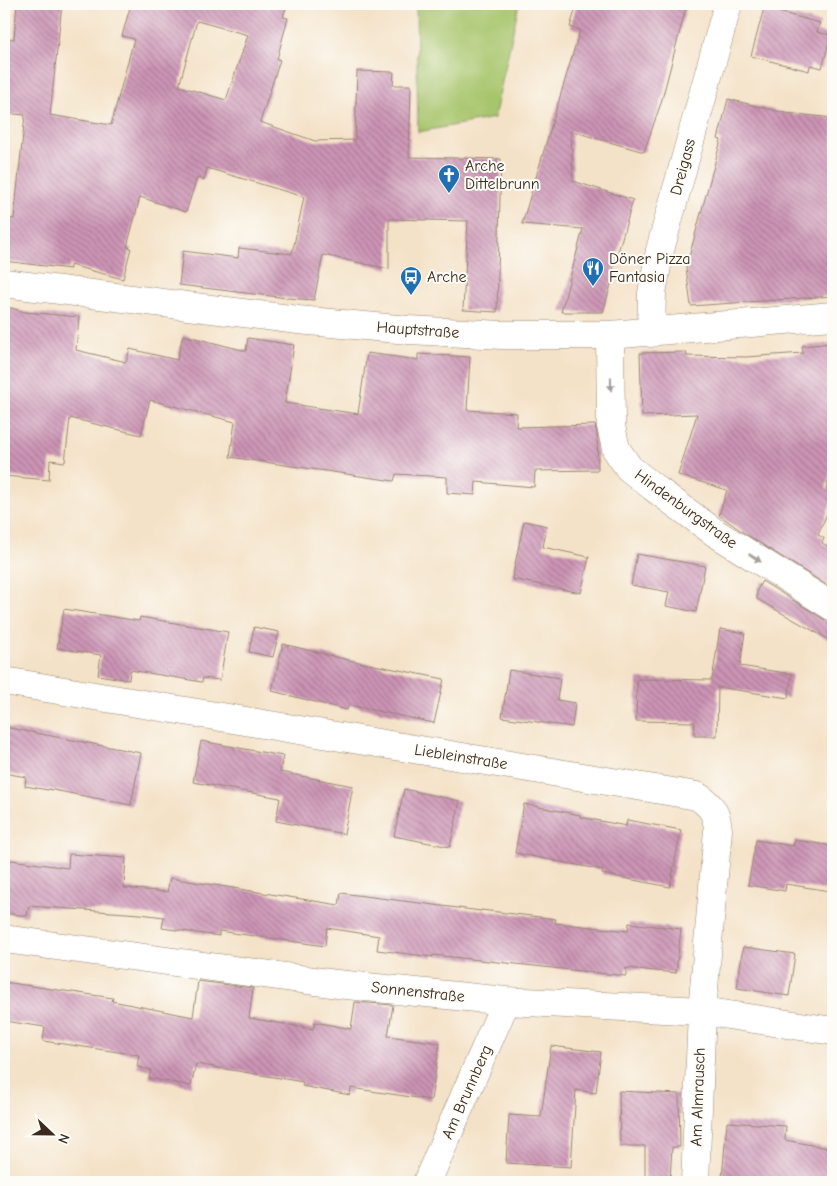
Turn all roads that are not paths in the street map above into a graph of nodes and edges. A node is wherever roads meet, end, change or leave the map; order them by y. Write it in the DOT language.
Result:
graph roads {
  1 [pos="728,4"];
  2 [pos="4,283"];
  3 [pos="833,316"];
  4 [pos="651,333"];
  5 [pos="610,335"];
  6 [pos="833,607"];
  7 [pos="4,681"];
  8 [pos="4,940"];
  9 [pos="506,1001"];
  10 [pos="702,1011"];
  11 [pos="833,1031"];
  12 [pos="427,1182"];
  13 [pos="695,1182"];
  1 -- 4 [label="street, Dreigass"];
  2 -- 5 [label="street, Hauptstraße"];
  3 -- 4 [label="street, Hauptstraße"];
  4 -- 5 [label="street, Hauptstraße"];
  5 -- 6 [label="street, Hindenburgstraße, one-way"];
  7 -- 10 [label="street, Liebleinstraße"];
  8 -- 9 [label="street, Sonnenstraße"];
  9 -- 10 [label="street, Sonnenstraße"];
  9 -- 12 [label="street, Am Brunnberg"];
  10 -- 11 [label="street, Sonnenstraße"];
  10 -- 13 [label="street, Am Almrausch"];
}
